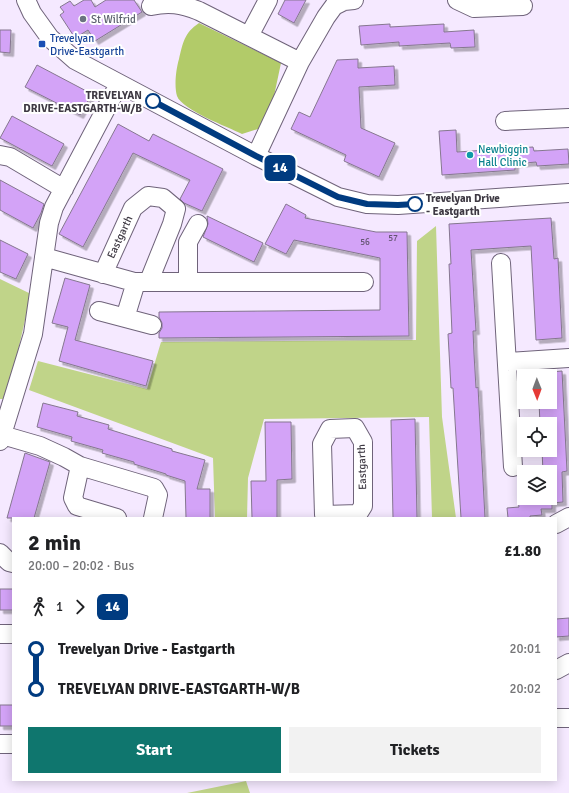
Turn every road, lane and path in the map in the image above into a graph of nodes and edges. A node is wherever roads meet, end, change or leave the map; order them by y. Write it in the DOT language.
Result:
graph roads {
  1 [pos="26,0"];
  2 [pos="268,0"];
  3 [pos="354,0"];
  4 [pos="457,0"];
  5 [pos="498,4"];
  6 [pos="151,6"];
  7 [pos="523,6"];
  8 [pos="249,36"];
  9 [pos="300,62"];
  10 [pos="119,84"];
  11 [pos="569,118"];
  12 [pos="505,121"];
  13 [pos="0,155"];
  14 [pos="256,156"];
  15 [pos="64,189"];
  16 [pos="569,193"];
  17 [pos="198,224"];
  18 [pos="44,257"];
  19 [pos="501,263"];
  20 [pos="102,274"];
  21 [pos="188,281"];
  22 [pos="142,282"];
  23 [pos="364,282"];
  24 [pos="99,311"];
  25 [pos="125,318"];
  26 [pos="152,325"];
  27 [pos="569,358"];
  28 [pos="507,362"];
  29 [pos="1,438"];
  30 [pos="80,466"];
  31 [pos="513,467"];
  32 [pos="114,517"];
  33 [pos="153,517"];
  34 [pos="323,517"];
  35 [pos="569,517"];
  36 [pos="557,523"];
  37 [pos="0,634"];
  38 [pos="12,634"];
  39 [pos="569,663"];
  40 [pos="557,669"];
  41 [pos="557,718"];
  42 [pos="569,718"];
  43 [pos="0,744"];
  44 [pos="12,744"];
  1 -- 10 [label="street"];
  2 -- 8 [label="street"];
  3 -- 9 [label="street"];
  4 -- 5 [label="street"];
  5 -- 7 [label="street"];
  6 -- 8 [label="street"];
  8 -- 9 [label="street"];
  9 -- 14 [label="street"];
  10 -- 14 [label="street"];
  10 -- 15 [label="street"];
  11 -- 12 [label="street"];
  13 -- 15 [label="street"];
  14 -- 16 [label="street"];
  15 -- 18 [label="street"];
  17 -- 21 [label="street"];
  18 -- 20 [label="street, Eastgarth"];
  18 -- 29 [label="street"];
  19 -- 28 [label="street"];
  20 -- 22 [label="street, Eastgarth"];
  20 -- 22 [label="street, Eastgarth"];
  21 -- 22 [label="street, Eastgarth"];
  21 -- 23 [label="street, Eastgarth"];
  22 -- 25 [label="street"];
  24 -- 25 [label="street"];
  25 -- 26 [label="street"];
  27 -- 28 [label="street"];
  28 -- 31 [label="street"];
  29 -- 30 [label="street"];
  30 -- 32 [label="street"];
  30 -- 33 [label="street"];
  34 -- 34 [label="street, Eastgarth"];
  35 -- 36 [label="street"];
  37 -- 38 [label="street"];
  39 -- 40 [label="street"];
  41 -- 42 [label="street"];
  43 -- 44 [label="street"];
}
